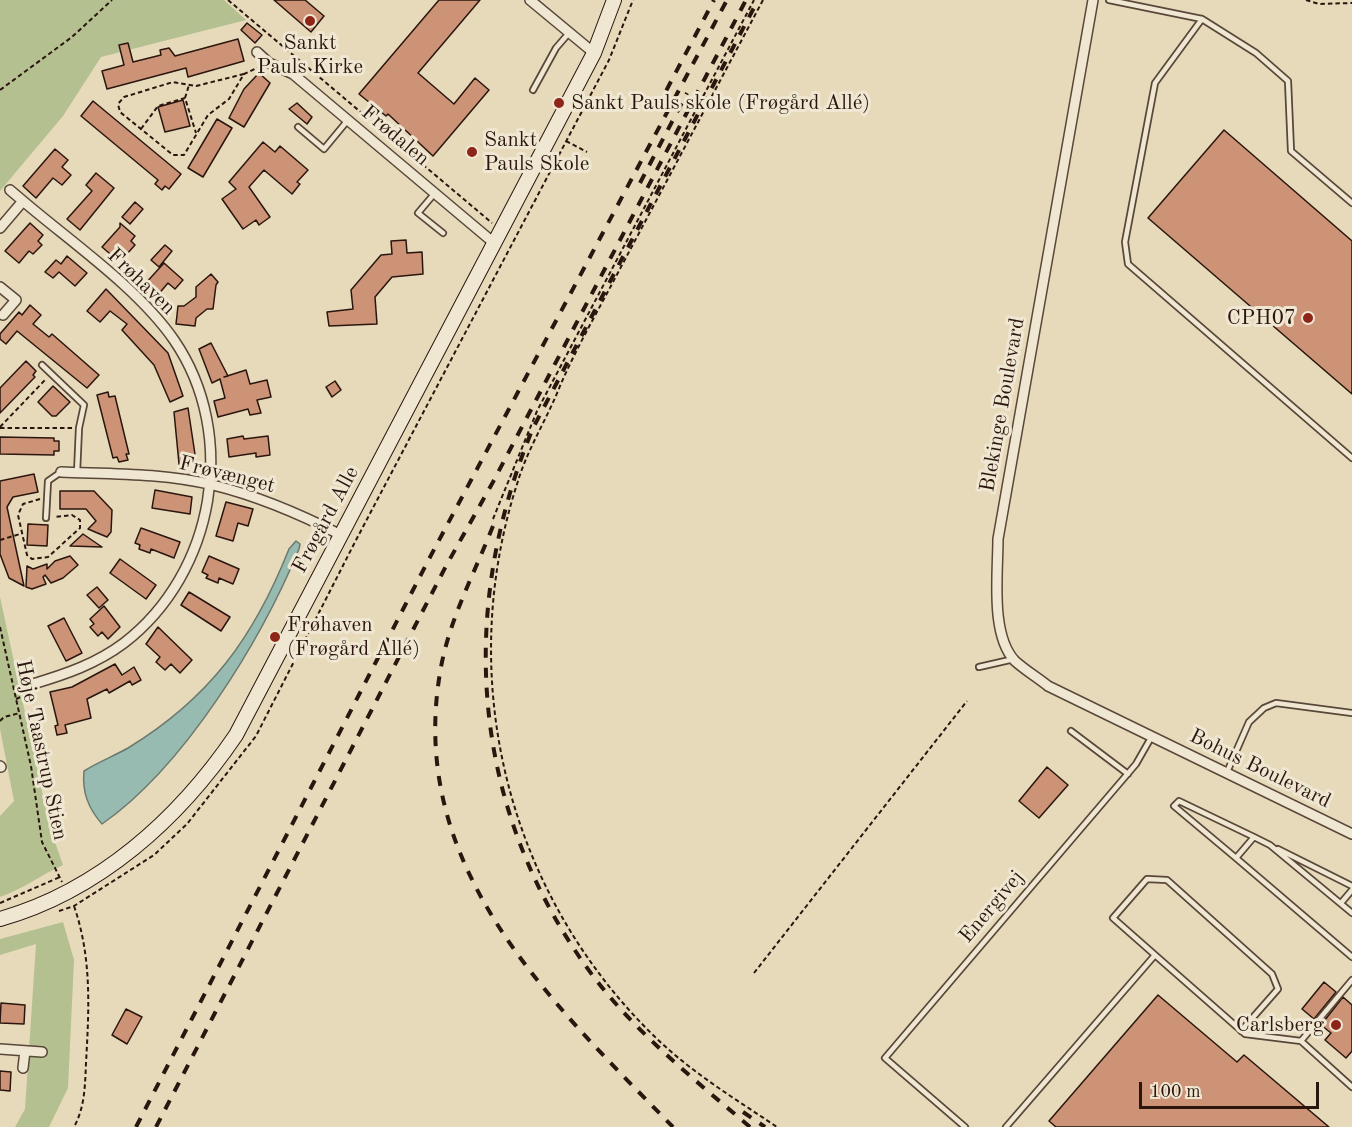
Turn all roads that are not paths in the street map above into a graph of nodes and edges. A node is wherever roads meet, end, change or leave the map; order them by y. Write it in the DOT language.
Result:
graph roads {
  1 [pos="530,0"];
  2 [pos="614,0"];
  3 [pos="1093,0"];
  4 [pos="1109,0"];
  5 [pos="1202,19"];
  6 [pos="569,33"];
  7 [pos="256,52"];
  8 [pos="594,53"];
  9 [pos="533,90"];
  10 [pos="348,120"];
  11 [pos="298,127"];
  12 [pos="10,190"];
  13 [pos="435,193"];
  14 [pos="23,201"];
  15 [pos="1352,203"];
  16 [pos="0,228"];
  17 [pos="443,234"];
  18 [pos="494,243"];
  19 [pos="0,286"];
  20 [pos="3,315"];
  21 [pos="42,365"];
  22 [pos="1352,458"];
  23 [pos="62,472"];
  24 [pos="77,473"];
  25 [pos="211,485"];
  26 [pos="46,518"];
  27 [pos="341,535"];
  28 [pos="1014,659"];
  29 [pos="979,667"];
  30 [pos="33,684"];
  31 [pos="1351,713"];
  32 [pos="1071,732"];
  33 [pos="1152,736"];
  34 [pos="1227,773"];
  35 [pos="1128,774"];
  36 [pos="1352,834"];
  37 [pos="1254,837"];
  38 [pos="1270,845"];
  39 [pos="1236,858"];
  40 [pos="1352,888"];
  41 [pos="1341,903"];
  42 [pos="1352,913"];
  43 [pos="0,920"];
  44 [pos="1155,955"];
  45 [pos="1352,957"];
  46 [pos="1352,980"];
  47 [pos="1241,1031"];
  48 [pos="1301,1041"];
  49 [pos="0,1049"];
  50 [pos="25,1051"];
  51 [pos="42,1052"];
  52 [pos="23,1068"];
  53 [pos="1352,1087"];
  54 [pos="965,1127"];
  55 [pos="1006,1127"];
  1 -- 6 [label="street"];
  2 -- 8 [label="street, Frøgård Alle"];
  3 -- 28 [label="street, Blekinge Boulevard"];
  4 -- 5 [label="lane"];
  5 -- 15 [label="lane"];
  5 -- 22 [label="lane"];
  6 -- 8 [label="street"];
  6 -- 9 [label="lane"];
  7 -- 10 [label="street, Frødalen"];
  8 -- 18 [label="street, Frøgård Alle"];
  10 -- 11 [label="lane"];
  10 -- 13 [label="street, Frødalen"];
  12 -- 14 [label="street, Frøhaven"];
  13 -- 17 [label="lane"];
  13 -- 18 [label="street, Frødalen"];
  14 -- 16 [label="street"];
  14 -- 25 [label="street, Frøhaven"];
  18 -- 27 [label="street, Frøgård Alle"];
  19 -- 20 [label="street"];
  21 -- 24 [label="lane"];
  23 -- 24 [label="street, Frøvænget"];
  23 -- 26 [label="lane"];
  24 -- 25 [label="street, Frøvænget"];
  25 -- 27 [label="street, Frøvænget"];
  25 -- 30 [label="street, Frøhaven"];
  27 -- 43 [label="street, Frøgård Alle"];
  28 -- 29 [label="lane"];
  28 -- 33 [label="street, Blekinge Boulevard"];
  31 -- 34 [label="lane"];
  32 -- 35 [label="lane"];
  33 -- 34 [label="street, Bohus Boulevard"];
  33 -- 35 [label="lane, Energivej"];
  34 -- 36 [label="street, Bohus Boulevard"];
  35 -- 54 [label="lane, Energivej"];
  37 -- 38 [label="lane"];
  37 -- 39 [label="lane"];
  37 -- 39 [label="lane"];
  38 -- 40 [label="lane"];
  38 -- 41 [label="lane"];
  39 -- 45 [label="lane"];
  40 -- 41 [label="lane"];
  41 -- 42 [label="lane"];
  44 -- 47 [label="lane"];
  44 -- 47 [label="lane"];
  44 -- 55 [label="lane"];
  46 -- 48 [label="lane"];
  47 -- 48 [label="lane"];
  48 -- 53 [label="lane"];
  49 -- 50 [label="street"];
  50 -- 51 [label="street"];
  50 -- 52 [label="street"];
}
